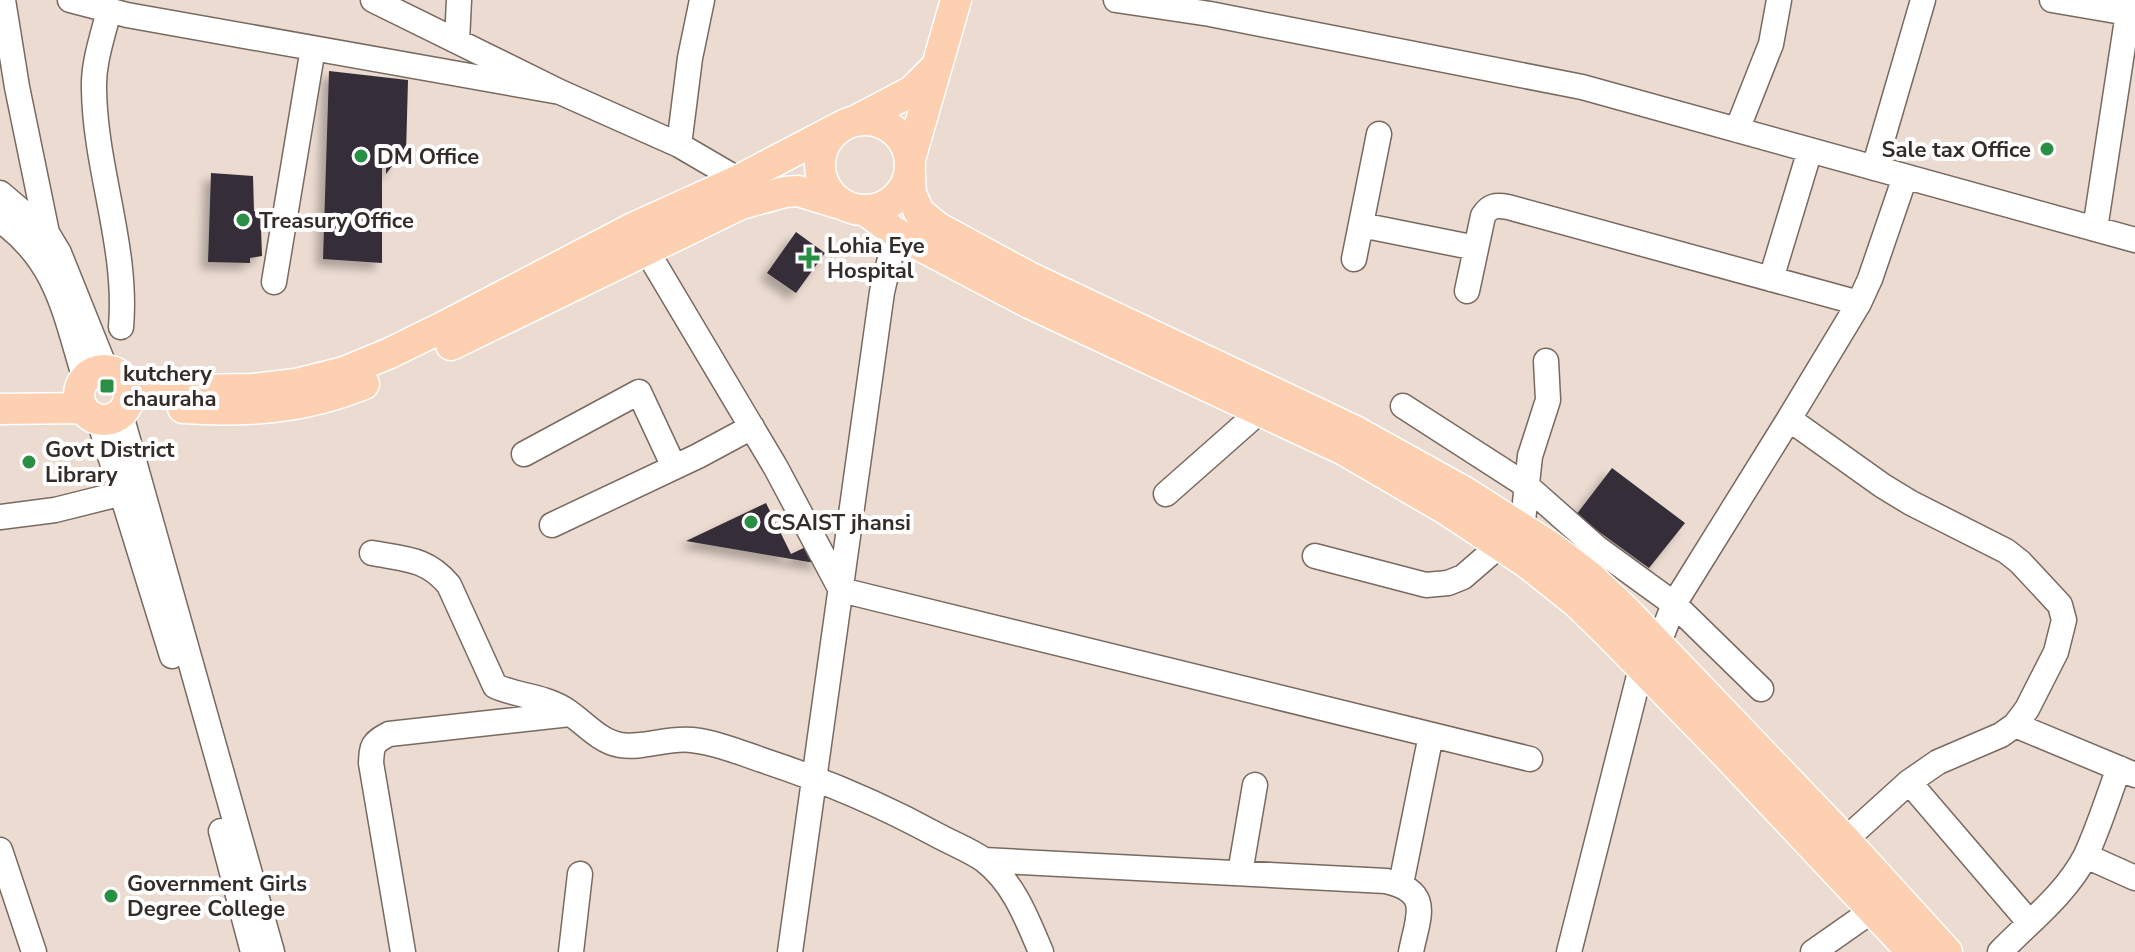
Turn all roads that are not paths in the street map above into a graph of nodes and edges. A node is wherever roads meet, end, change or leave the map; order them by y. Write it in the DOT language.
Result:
graph roads {
  1 [pos="3,0"];
  2 [pos="70,0"];
  3 [pos="373,0"];
  4 [pos="459,0"];
  5 [pos="702,0"];
  6 [pos="956,0"];
  7 [pos="1116,0"];
  8 [pos="1779,0"];
  9 [pos="1923,0"];
  10 [pos="2052,0"];
  11 [pos="2129,7"];
  12 [pos="109,10"];
  13 [pos="457,41"];
  14 [pos="313,48"];
  15 [pos="935,68"];
  16 [pos="560,92"];
  17 [pos="846,124"];
  18 [pos="1737,130"];
  19 [pos="1379,134"];
  20 [pos="679,145"];
  21 [pos="1810,150"];
  22 [pos="910,166"];
  23 [pos="1874,168"];
  24 [pos="1905,177"];
  25 [pos="739,180"];
  26 [pos="0,193"];
  27 [pos="852,207"];
  28 [pos="0,220"];
  29 [pos="1361,225"];
  30 [pos="2095,229"];
  31 [pos="896,233"];
  32 [pos="640,239"];
  33 [pos="2135,240"];
  34 [pos="40,241"];
  35 [pos="1476,248"];
  36 [pos="1354,259"];
  37 [pos="1771,279"];
  38 [pos="274,282"];
  39 [pos="1467,291"];
  40 [pos="1859,303"];
  41 [pos="121,327"];
  42 [pos="1546,361"];
  43 [pos="0,388"];
  44 [pos="104,396"];
  45 [pos="1403,406"];
  46 [pos="0,409"];
  47 [pos="1260,411"];
  48 [pos="1789,419"];
  49 [pos="752,427"];
  50 [pos="524,454"];
  51 [pos="674,467"];
  52 [pos="1527,486"];
  53 [pos="123,493"];
  54 [pos="1166,494"];
  55 [pos="0,517"];
  56 [pos="552,525"];
  57 [pos="1511,537"];
  58 [pos="372,553"];
  59 [pos="1315,556"];
  60 [pos="841,590"];
  61 [pos="1674,604"];
  62 [pos="1649,657"];
  63 [pos="1761,689"];
  64 [pos="570,714"];
  65 [pos="2015,725"];
  66 [pos="1431,735"];
  67 [pos="1530,759"];
  68 [pos="2127,771"];
  69 [pos="814,777"];
  70 [pos="1909,782"];
  71 [pos="1255,785"];
  72 [pos="1845,840"];
  73 [pos="0,850"];
  74 [pos="2086,856"];
  75 [pos="984,860"];
  76 [pos="1240,873"];
  77 [pos="580,874"];
  78 [pos="2135,878"];
  79 [pos="1401,884"];
  80 [pos="1873,910"];
  81 [pos="2029,922"];
  82 [pos="34,952"];
  83 [pos="253,952"];
  84 [pos="272,952"];
  85 [pos="403,952"];
  86 [pos="571,952"];
  87 [pos="790,952"];
  88 [pos="1041,952"];
  89 [pos="1411,952"];
  90 [pos="1569,952"];
  91 [pos="1813,952"];
  92 [pos="1912,952"];
  93 [pos="1947,952"];
  94 [pos="2000,952"];
  1 -- 34 [label="street"];
  2 -- 12 [label="street"];
  3 -- 13 [label="street"];
  4 -- 13 [label="street"];
  5 -- 20 [label="street"];
  6 -- 15 [label="main road"];
  7 -- 18 [label="street"];
  8 -- 18 [label="street"];
  9 -- 23 [label="street"];
  10 -- 11 [label="street"];
  11 -- 30 [label="street"];
  12 -- 14 [label="street"];
  12 -- 41 [label="street"];
  13 -- 16 [label="street"];
  14 -- 16 [label="street"];
  14 -- 38 [label="street"];
  15 -- 17 [label="main road"];
  15 -- 22 [label="main road"];
  16 -- 20 [label="street"];
  17 -- 22 [label="main road"];
  17 -- 25 [label="main road"];
  17 -- 27 [label="main road"];
  18 -- 21 [label="street"];
  19 -- 29 [label="street"];
  20 -- 25 [label="street"];
  21 -- 23 [label="street"];
  21 -- 37 [label="street"];
  22 -- 27 [label="main road"];
  22 -- 57 [label="main road"];
  23 -- 24 [label="street"];
  24 -- 30 [label="street"];
  24 -- 40 [label="street"];
  25 -- 32 [label="main road"];
  26 -- 34 [label="street"];
  27 -- 31 [label="main road"];
  27 -- 32 [label="main road"];
  28 -- 34 [label="street"];
  29 -- 35 [label="street"];
  29 -- 36 [label="street"];
  30 -- 33 [label="street"];
  31 -- 47 [label="main road"];
  31 -- 60 [label="street"];
  32 -- 44 [label="main road"];
  32 -- 49 [label="street"];
  34 -- 44 [label="street"];
  35 -- 37 [label="street"];
  35 -- 39 [label="street"];
  37 -- 40 [label="street"];
  40 -- 48 [label="street"];
  42 -- 52 [label="street"];
  43 -- 44 [label="main road"];
  44 -- 46 [label="main road"];
  44 -- 53 [label="street"];
  44 -- 84 [label="street"];
  45 -- 52 [label="street"];
  47 -- 54 [label="street"];
  47 -- 57 [label="main road"];
  48 -- 61 [label="street"];
  48 -- 65 [label="street"];
  49 -- 51 [label="street"];
  49 -- 60 [label="street"];
  50 -- 51 [label="street"];
  51 -- 56 [label="street"];
  52 -- 57 [label="street"];
  52 -- 61 [label="street"];
  53 -- 55 [label="street"];
  53 -- 83 [label="street"];
  57 -- 59 [label="street"];
  57 -- 62 [label="main road"];
  58 -- 64 [label="street"];
  60 -- 66 [label="street"];
  60 -- 69 [label="street"];
  61 -- 62 [label="street"];
  61 -- 63 [label="street"];
  62 -- 72 [label="main road"];
  62 -- 80 [label="main road"];
  62 -- 90 [label="street"];
  64 -- 69 [label="street"];
  64 -- 85 [label="street"];
  65 -- 68 [label="street"];
  65 -- 70 [label="street"];
  66 -- 67 [label="street"];
  66 -- 79 [label="street"];
  68 -- 74 [label="street"];
  69 -- 75 [label="street"];
  69 -- 87 [label="street"];
  70 -- 72 [label="street"];
  70 -- 81 [label="street"];
  71 -- 76 [label="street"];
  72 -- 93 [label="main road"];
  73 -- 82 [label="street"];
  74 -- 78 [label="street"];
  74 -- 81 [label="street"];
  75 -- 76 [label="street"];
  75 -- 88 [label="street"];
  76 -- 79 [label="street"];
  77 -- 86 [label="street"];
  79 -- 89 [label="street"];
  80 -- 91 [label="street"];
  80 -- 92 [label="main road"];
  81 -- 94 [label="street"];
}
